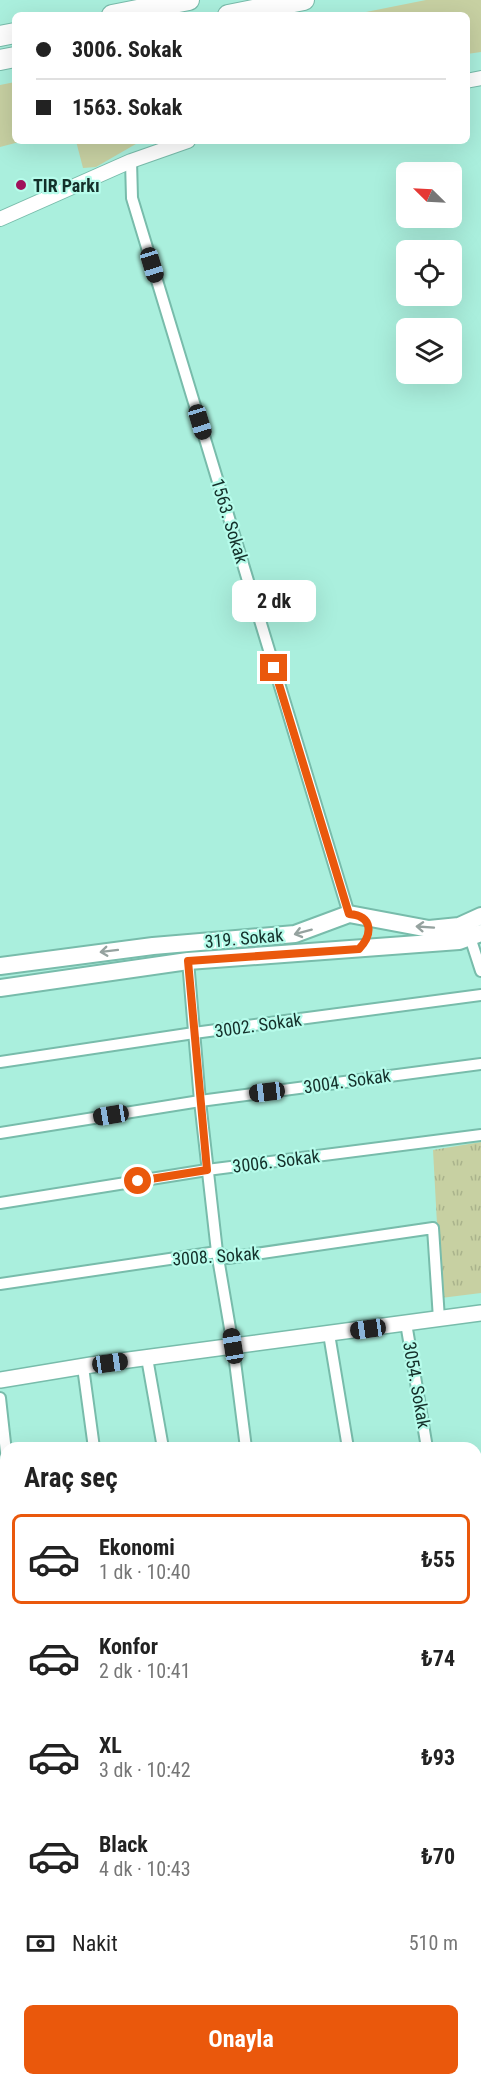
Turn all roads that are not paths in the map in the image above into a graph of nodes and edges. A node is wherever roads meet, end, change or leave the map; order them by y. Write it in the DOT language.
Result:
graph roads {
  1 [pos="189,0"];
  2 [pos="304,0"];
  3 [pos="127,12"];
  4 [pos="243,12"];
  5 [pos="179,144"];
  6 [pos="130,161"];
  7 [pos="0,219"];
  8 [pos="354,915"];
  9 [pos="481,916"];
  10 [pos="331,921"];
  11 [pos="475,935"];
  12 [pos="359,949"];
  13 [pos="337,951"];
  14 [pos="188,961"];
  15 [pos="0,966"];
  16 [pos="481,971"];
  17 [pos="0,988"];
  18 [pos="481,994"];
  19 [pos="194,1033"];
  20 [pos="0,1062"];
  21 [pos="481,1064"];
  22 [pos="200,1101"];
  23 [pos="0,1133"];
  24 [pos="481,1135"];
  25 [pos="207,1170"];
  26 [pos="0,1203"];
  27 [pos="217,1252"];
  28 [pos="0,1284"];
  29 [pos="481,1314"];
  30 [pos="439,1319"];
  31 [pos="406,1323"];
  32 [pos="329,1334"];
  33 [pos="233,1346"];
  34 [pos="147,1358"];
  35 [pos="83,1367"];
  36 [pos="0,1380"];
  37 [pos="0,1398"];
  38 [pos="5,1442"];
  39 [pos="93,1442"];
  40 [pos="162,1442"];
  41 [pos="245,1442"];
  42 [pos="347,1442"];
  43 [pos="426,1442"];
  1 -- 3 [label="highway"];
  2 -- 4 [label="highway"];
  5 -- 6 [label="street"];
  6 -- 7 [label="street"];
  6 -- 8 [label="street, 1563. Sokak"];
  9 -- 8 [label="main road, one-way"];
  8 -- 10 [label="main road, 319. Sokak"];
  8 -- 12 [label="main road"];
  10 -- 13 [label="main road"];
  10 -- 15 [label="main road, 319. Sokak, one-way"];
  11 -- 12 [label="main road, 319. Sokak"];
  11 -- 16 [label="street"];
  12 -- 13 [label="main road, 319. Sokak"];
  13 -- 14 [label="main road, 319. Sokak"];
  14 -- 17 [label="main road, 319. Sokak"];
  14 -- 19 [label="street"];
  18 -- 19 [label="street, 3002. Sokak"];
  19 -- 20 [label="street, 3002. Sokak"];
  19 -- 22 [label="street"];
  21 -- 22 [label="street, 3004. Sokak"];
  22 -- 23 [label="street, 3004. Sokak"];
  22 -- 25 [label="street"];
  24 -- 25 [label="street, 3006. Sokak"];
  25 -- 26 [label="street, 3006. Sokak"];
  25 -- 27 [label="street"];
  27 -- 28 [label="street, 3008. Sokak"];
  27 -- 30 [label="street, 3008. Sokak"];
  27 -- 33 [label="street"];
  29 -- 30 [label="main road"];
  30 -- 31 [label="main road"];
  31 -- 32 [label="main road"];
  31 -- 43 [label="street, 3054. Sokak"];
  32 -- 33 [label="main road"];
  32 -- 42 [label="street"];
  33 -- 34 [label="main road"];
  33 -- 41 [label="street"];
  34 -- 35 [label="main road"];
  34 -- 40 [label="street"];
  35 -- 36 [label="main road"];
  35 -- 39 [label="street"];
  37 -- 38 [label="street"];
}
